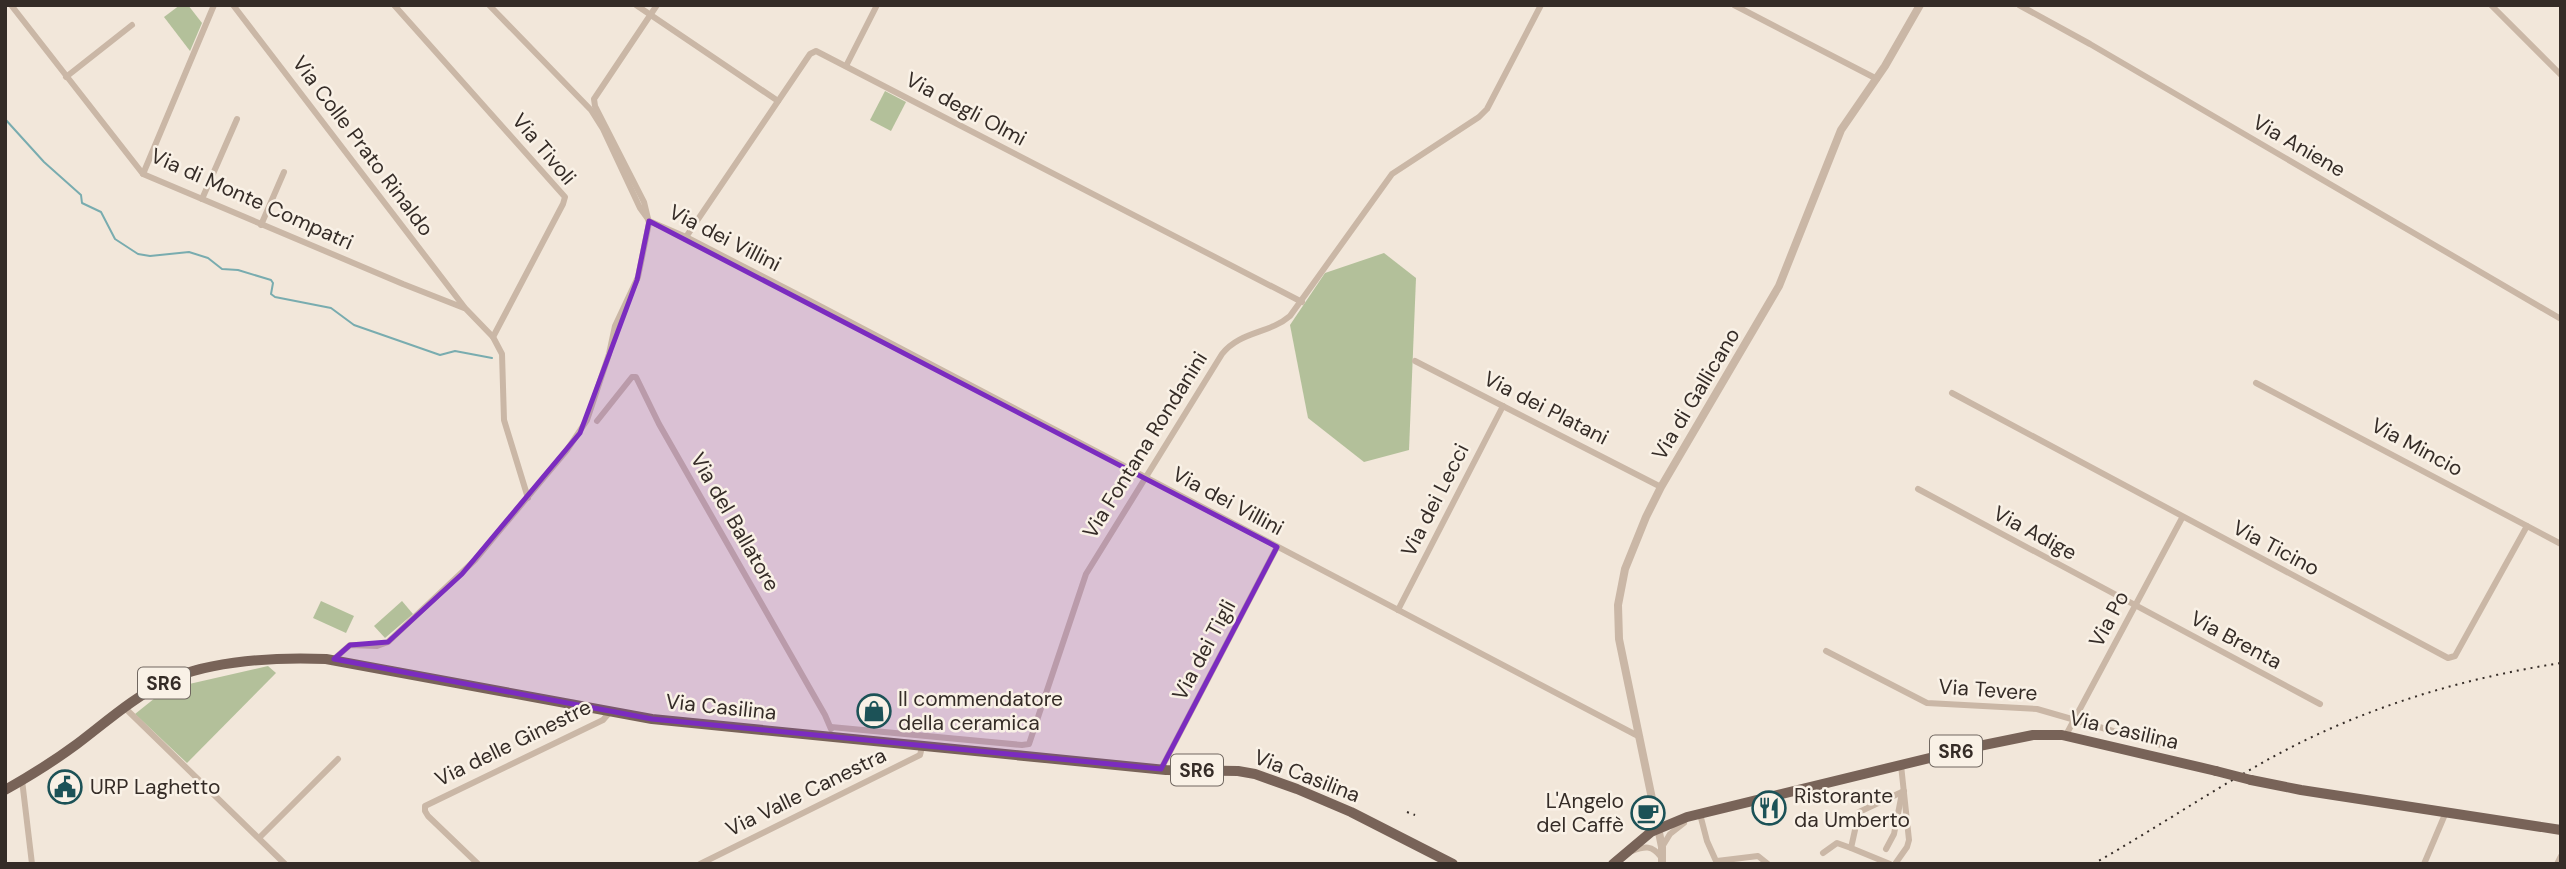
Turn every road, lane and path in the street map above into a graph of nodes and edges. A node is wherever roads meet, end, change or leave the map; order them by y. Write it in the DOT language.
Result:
graph roads {
  1 [pos="11,5"];
  2 [pos="214,5"];
  3 [pos="233,5"];
  4 [pos="394,5"];
  5 [pos="489,5"];
  6 [pos="636,5"];
  7 [pos="657,5"];
  8 [pos="877,5"];
  9 [pos="1541,5"];
  10 [pos="1734,5"];
  11 [pos="1920,5"];
  12 [pos="2019,5"];
  13 [pos="2491,5"];
  14 [pos="650,15"];
  15 [pos="132,25"];
  16 [pos="846,66"];
  17 [pos="2561,75"];
  18 [pos="66,77"];
  19 [pos="1877,79"];
  20 [pos="778,101"];
  21 [pos="237,119"];
  22 [pos="284,172"];
  23 [pos="143,174"];
  24 [pos="202,200"];
  25 [pos="649,221"];
  26 [pos="261,225"];
  27 [pos="685,237"];
  28 [pos="1302,302"];
  29 [pos="465,308"];
  30 [pos="2561,319"];
  31 [pos="493,337"];
  32 [pos="1415,361"];
  33 [pos="2256,383"];
  34 [pos="1952,393"];
  35 [pos="1503,406"];
  36 [pos="597,421"];
  37 [pos="1145,477"];
  38 [pos="1661,487"];
  39 [pos="1918,489"];
  40 [pos="528,498"];
  41 [pos="2182,518"];
  42 [pos="2527,526"];
  43 [pos="2561,544"];
  44 [pos="1277,547"];
  45 [pos="2136,607"];
  46 [pos="1398,611"];
  47 [pos="1826,651"];
  48 [pos="334,659"];
  49 [pos="2320,704"];
  50 [pos="125,708"];
  51 [pos="610,712"];
  52 [pos="2074,721"];
  53 [pos="831,727"];
  54 [pos="2066,735"];
  55 [pos="1640,737"];
  56 [pos="831,738"];
  57 [pos="2165,746"];
  58 [pos="922,747"];
  59 [pos="338,759"];
  60 [pos="1901,765"];
  61 [pos="1161,769"];
  62 [pos="22,780"];
  63 [pos="5,790"];
  64 [pos="1903,791"];
  65 [pos="2446,812"];
  66 [pos="1699,814"];
  67 [pos="1658,828"];
  68 [pos="2561,830"];
  69 [pos="259,838"];
  70 [pos="1662,846"];
  71 [pos="1852,848"];
  72 [pos="1886,849"];
  73 [pos="1823,853"];
  74 [pos="2561,856"];
  75 [pos="1617,860"];
  76 [pos="1661,860"];
  77 [pos="1716,862"];
  78 [pos="32,864"];
  79 [pos="285,864"];
  80 [pos="478,864"];
  81 [pos="700,864"];
  82 [pos="1453,864"];
  83 [pos="1768,864"];
  84 [pos="1893,864"];
  85 [pos="2424,864"];
  86 [pos="2557,864"];
  1 -- 18 [label="street, Via di Monte Compatri"];
  2 -- 23 [label="street"];
  3 -- 29 [label="street, Via Colle Prato Rinaldo"];
  4 -- 31 [label="street, Via Tivoli"];
  5 -- 25 [label="street"];
  6 -- 14 [label="street"];
  7 -- 14 [label="street"];
  8 -- 16 [label="street"];
  9 -- 28 [label="street, Via Fontana Rondanini"];
  10 -- 19 [label="street"];
  11 -- 19 [label="street, Via di Gallicano"];
  12 -- 30 [label="street, Via Aniene"];
  13 -- 17 [label="street"];
  14 -- 20 [label="street"];
  14 -- 25 [label="street"];
  15 -- 18 [label="street"];
  16 -- 20 [label="street, Via degli Olmi"];
  16 -- 28 [label="street, Via degli Olmi"];
  18 -- 23 [label="street, Via di Monte Compatri"];
  19 -- 38 [label="street, Via di Gallicano"];
  20 -- 27 [label="street, Via degli Olmi"];
  21 -- 24 [label="street"];
  22 -- 26 [label="street"];
  23 -- 24 [label="street, Via di Monte Compatri"];
  24 -- 26 [label="street, Via di Monte Compatri"];
  25 -- 27 [label="street, Via dei Villini"];
  25 -- 40 [label="street"];
  26 -- 29 [label="street, Via di Monte Compatri"];
  27 -- 37 [label="street, Via dei Villini"];
  28 -- 37 [label="street, Via Fontana Rondanini"];
  29 -- 31 [label="street, Via Colle Prato Rinaldo"];
  31 -- 40 [label="street"];
  32 -- 35 [label="street, Via dei Platani"];
  33 -- 42 [label="street, Via Mincio"];
  34 -- 41 [label="street, Via Ticino"];
  35 -- 38 [label="street, Via dei Platani"];
  35 -- 46 [label="street, Via dei Lecci"];
  36 -- 53 [label="street, Via del Ballatore"];
  37 -- 44 [label="street, Via dei Villini"];
  37 -- 53 [label="street, Via Fontana Rondanini"];
  38 -- 55 [label="street, Via di Gallicano"];
  39 -- 45 [label="street, Via Adige"];
  40 -- 48 [label="street"];
  41 -- 42 [label="street, Via Ticino"];
  41 -- 45 [label="street, Via Po"];
  42 -- 43 [label="street, Via Mincio"];
  44 -- 46 [label="street, Via dei Villini"];
  44 -- 61 [label="street, Via dei Tigli"];
  45 -- 49 [label="street, Via Brenta"];
  45 -- 52 [label="street, Via Po"];
  46 -- 55 [label="street, Via dei Villini"];
  47 -- 52 [label="street, Via Tevere"];
  48 -- 50 [label="main road, Via Casilina / SR6"];
  48 -- 51 [label="main road, Via Casilina / SR6"];
  50 -- 62 [label="main road, Via Casilina / SR6"];
  50 -- 69 [label="street"];
  51 -- 56 [label="main road, Via Casilina / SR6"];
  51 -- 80 [label="street, Via delle Ginestre"];
  52 -- 54 [label="street, Via Po"];
  52 -- 57 [label="street, Via Tevere"];
  53 -- 56 [label="street, Via del Ballatore"];
  54 -- 60 [label="main road, Via Casilina / SR6"];
  54 -- 65 [label="main road, Via Casilina / SR6, bridge"];
  55 -- 67 [label="street, Via di Gallicano"];
  56 -- 58 [label="main road, Via Casilina / SR6"];
  58 -- 61 [label="main road, Via Casilina / SR6"];
  58 -- 81 [label="street, Via Valle Canestra"];
  59 -- 69 [label="street"];
  60 -- 64 [label="street"];
  60 -- 66 [label="main road, Via Casilina / SR6"];
  61 -- 82 [label="main road, Via Casilina / SR6"];
  62 -- 63 [label="main road, Via Casilina / SR6"];
  62 -- 78 [label="street"];
  64 -- 71 [label="street"];
  64 -- 72 [label="street"];
  64 -- 84 [label="street"];
  65 -- 68 [label="main road, Via Casilina / SR6"];
  65 -- 85 [label="street"];
  66 -- 67 [label="main road, Via Casilina / SR6"];
  66 -- 70 [label="street"];
  66 -- 77 [label="street"];
  67 -- 70 [label="street"];
  67 -- 75 [label="main road, Via Casilina / SR6"];
  67 -- 76 [label="street"];
  69 -- 79 [label="street"];
  70 -- 76 [label="street"];
  71 -- 73 [label="street"];
  71 -- 84 [label="street"];
  74 -- 86 [label="street"];
  75 -- 76 [label="street"];
  77 -- 83 [label="street"];
}
